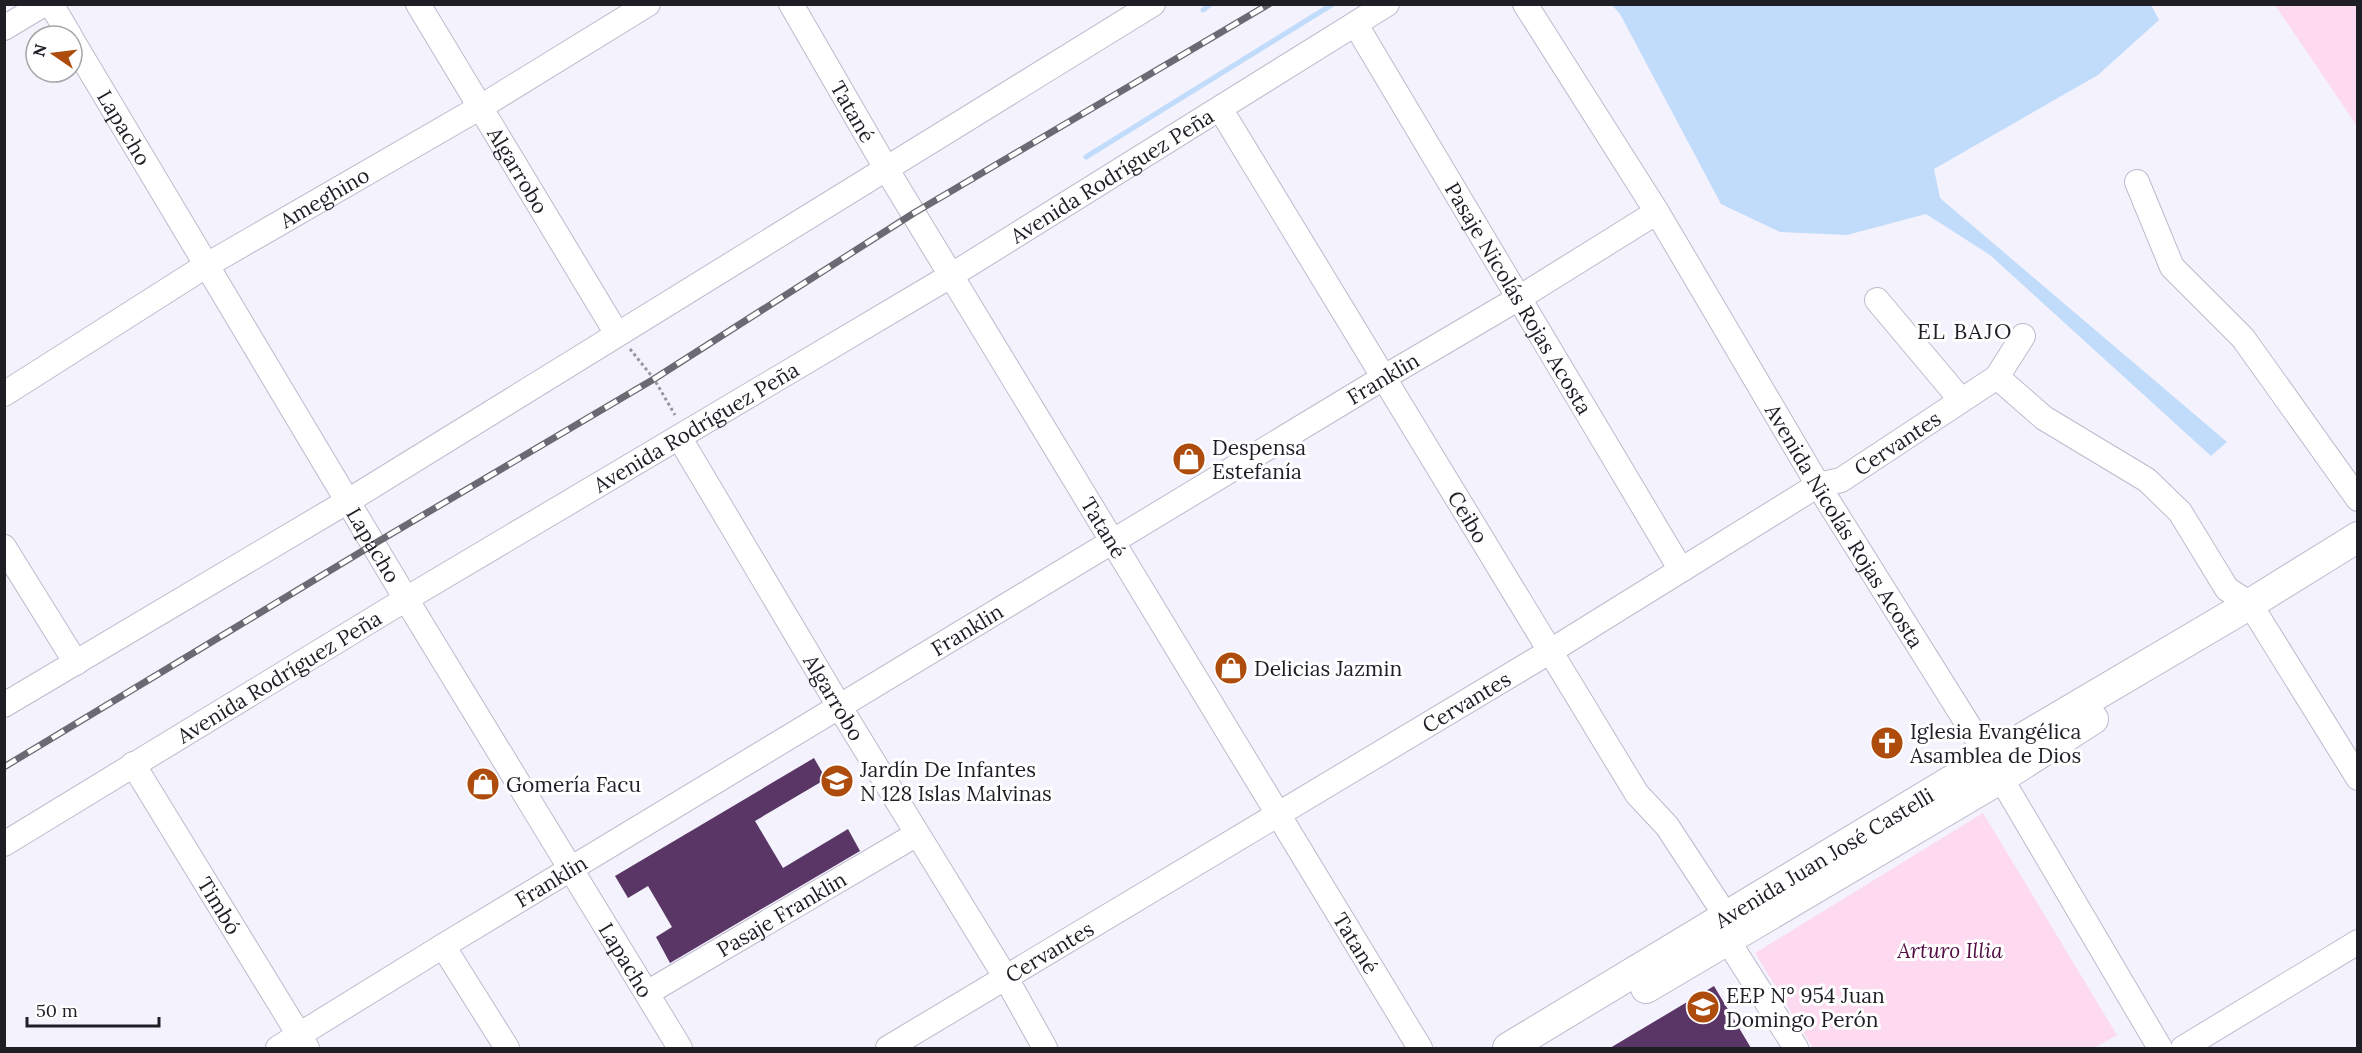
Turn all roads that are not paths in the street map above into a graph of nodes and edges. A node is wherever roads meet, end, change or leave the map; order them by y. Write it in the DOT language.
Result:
graph roads {
  1 [pos="44,4"];
  2 [pos="51,4"];
  3 [pos="418,4"];
  4 [pos="648,4"];
  5 [pos="791,4"];
  6 [pos="1387,4"];
  7 [pos="1525,4"];
  8 [pos="1153,5"];
  9 [pos="63,24"];
  10 [pos="1356,25"];
  11 [pos="4,28"];
  12 [pos="84,60"];
  13 [pos="479,108"];
  14 [pos="1221,110"];
  15 [pos="887,170"];
  16 [pos="2137,182"];
  17 [pos="1656,212"];
  18 [pos="207,264"];
  19 [pos="952,275"];
  20 [pos="1519,298"];
  21 [pos="1877,300"];
  22 [pos="617,334"];
  23 [pos="2023,336"];
  24 [pos="1997,377"];
  25 [pos="1383,378"];
  26 [pos="4,394"];
  27 [pos="1961,400"];
  28 [pos="679,437"];
  29 [pos="1818,485"];
  30 [pos="2358,499"];
  31 [pos="348,501"];
  32 [pos="2358,537"];
  33 [pos="1111,542"];
  34 [pos="4,547"];
  35 [pos="2358,555"];
  36 [pos="1681,570"];
  37 [pos="406,599"];
  38 [pos="2254,609"];
  39 [pos="1549,652"];
  40 [pos="76,663"];
  41 [pos="4,705"];
  42 [pos="839,706"];
  43 [pos="133,764"];
  44 [pos="1995,768"];
  45 [pos="2358,778"];
  46 [pos="1278,814"];
  47 [pos="916,834"];
  48 [pos="4,844"];
  49 [pos="570,869"];
  50 [pos="1727,929"];
  51 [pos="2358,942"];
  52 [pos="443,946"];
  53 [pos="1005,978"];
  54 [pos="647,993"];
  55 [pos="303,1042"];
  56 [pos="278,1048"];
  57 [pos="507,1048"];
  58 [pos="680,1048"];
  59 [pos="888,1048"];
  60 [pos="1045,1048"];
  61 [pos="1420,1048"];
  62 [pos="1508,1048"];
  63 [pos="1542,1048"];
  64 [pos="1796,1048"];
  65 [pos="2160,1048"];
  66 [pos="2182,1048"];
  1 -- 11 [label="street"];
  2 -- 9 [label="street, Lapacho"];
  3 -- 13 [label="street, Algarrobo"];
  4 -- 13 [label="street, Ameghino"];
  5 -- 15 [label="street, Tatané"];
  6 -- 10 [label="street, Avenida Rodríguez Peña"];
  7 -- 17 [label="street, Avenida Nicolás Rojas Acosta"];
  8 -- 15 [label="street"];
  10 -- 14 [label="street, Avenida Rodríguez Peña"];
  10 -- 20 [label="street, Pasaje Nicolás Rojas Acosta"];
  12 -- 18 [label="street, Lapacho"];
  13 -- 18 [label="street, Ameghino"];
  13 -- 22 [label="street, Algarrobo"];
  14 -- 19 [label="street, Avenida Rodríguez Peña"];
  14 -- 25 [label="street, Ceibo"];
  15 -- 19 [label="street, Tatané"];
  15 -- 22 [label="street"];
  16 -- 30 [label="street"];
  17 -- 20 [label="street, Franklin"];
  17 -- 29 [label="street, Avenida Nicolás Rojas Acosta"];
  18 -- 26 [label="street, Ameghino"];
  18 -- 31 [label="street, Lapacho"];
  19 -- 28 [label="street, Avenida Rodríguez Peña"];
  19 -- 33 [label="street, Tatané"];
  20 -- 25 [label="street, Franklin"];
  20 -- 36 [label="street, Pasaje Nicolás Rojas Acosta"];
  21 -- 27 [label="street"];
  22 -- 31 [label="street"];
  23 -- 24 [label="street, Cervantes"];
  24 -- 27 [label="street, Cervantes"];
  24 -- 38 [label="street"];
  25 -- 33 [label="street, Franklin"];
  25 -- 39 [label="street, Ceibo"];
  27 -- 29 [label="street, Cervantes"];
  28 -- 37 [label="street, Avenida Rodríguez Peña"];
  28 -- 42 [label="street, Algarrobo"];
  29 -- 36 [label="street, Cervantes"];
  29 -- 44 [label="street, Avenida Nicolás Rojas Acosta"];
  31 -- 37 [label="street, Lapacho"];
  31 -- 40 [label="street"];
  32 -- 38 [label="main road, Avenida Juan José Castelli"];
  33 -- 42 [label="street, Franklin"];
  33 -- 46 [label="street, Tatané"];
  34 -- 40 [label="street"];
  35 -- 38 [label="main road, Avenida Juan José Castelli"];
  36 -- 39 [label="street, Cervantes"];
  37 -- 43 [label="street, Avenida Rodríguez Peña"];
  37 -- 49 [label="street, Lapacho"];
  38 -- 44 [label="main road, Avenida Juan José Castelli"];
  38 -- 45 [label="street"];
  39 -- 46 [label="street, Cervantes"];
  39 -- 50 [label="street, Ceibo"];
  40 -- 41 [label="street"];
  42 -- 47 [label="street, Algarrobo"];
  42 -- 49 [label="street, Franklin"];
  43 -- 48 [label="street, Avenida Rodríguez Peña"];
  43 -- 55 [label="street, Timbó"];
  44 -- 50 [label="main road, Avenida Juan José Castelli"];
  44 -- 65 [label="street, Avenida Nicolás Rojas Acosta"];
  46 -- 53 [label="street, Cervantes"];
  46 -- 61 [label="street, Tatané"];
  47 -- 53 [label="street, Algarrobo"];
  47 -- 54 [label="street, Pasaje Franklin"];
  49 -- 52 [label="street, Franklin"];
  49 -- 54 [label="street, Lapacho"];
  50 -- 62 [label="main road, Avenida Juan José Castelli"];
  50 -- 63 [label="main road, Avenida Juan José Castelli"];
  50 -- 64 [label="street, Ceibo"];
  51 -- 66 [label="street"];
  52 -- 55 [label="street, Franklin"];
  52 -- 57 [label="street"];
  53 -- 59 [label="street, Cervantes"];
  53 -- 60 [label="street, Algarrobo"];
  54 -- 58 [label="street, Lapacho"];
  55 -- 56 [label="street, Franklin"];
}
